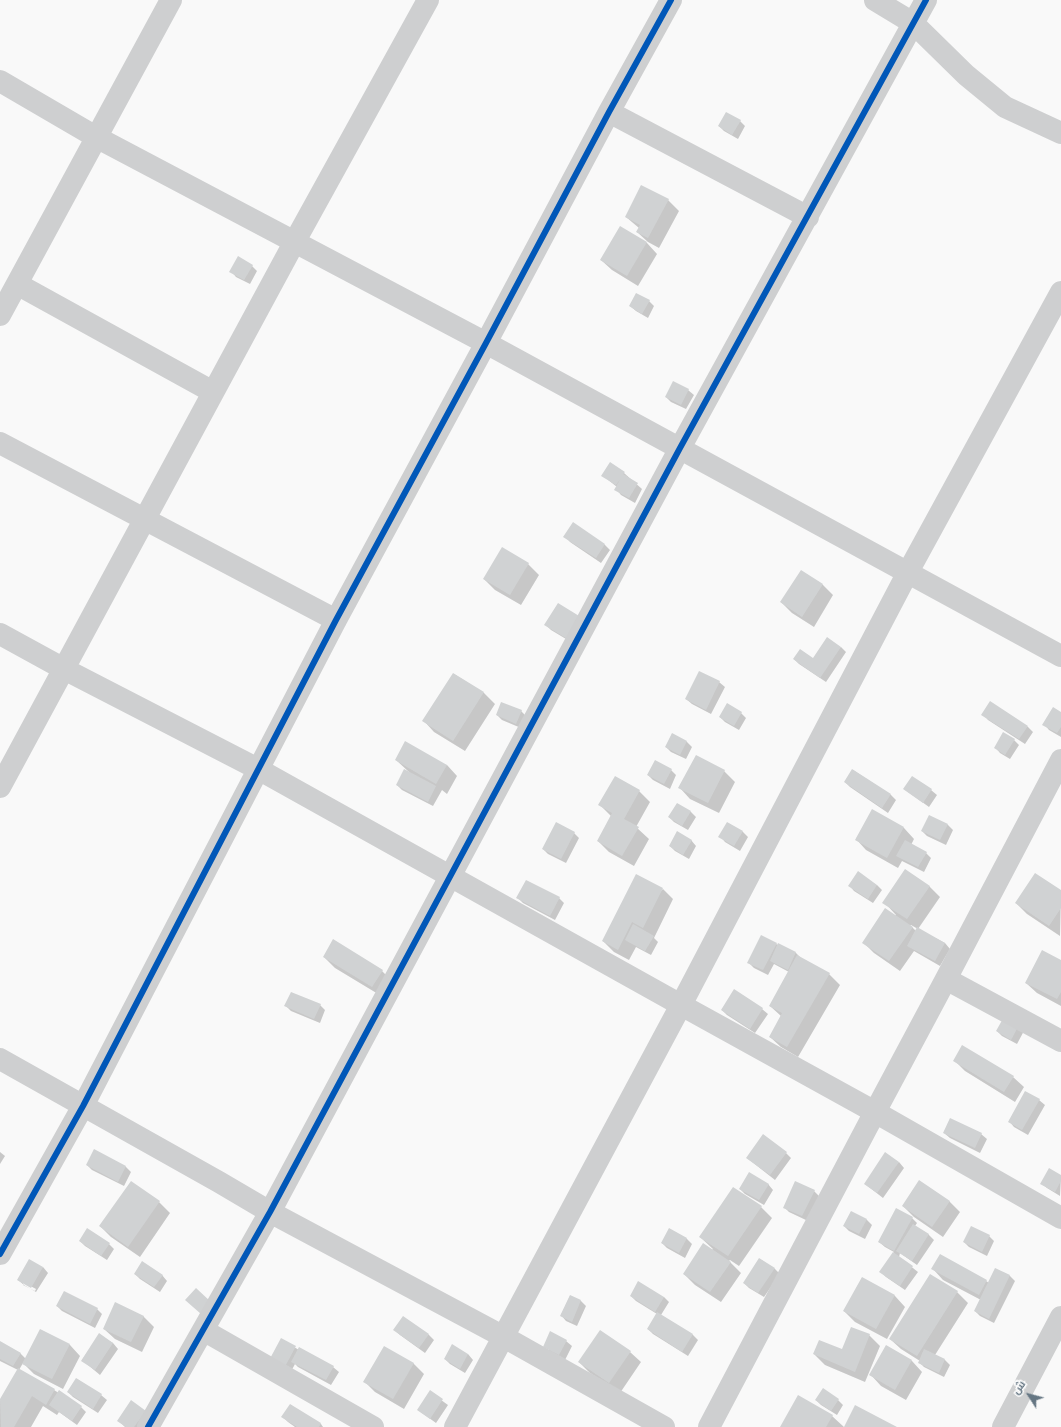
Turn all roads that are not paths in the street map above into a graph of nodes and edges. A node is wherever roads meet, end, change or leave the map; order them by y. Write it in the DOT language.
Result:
graph roads {
  1 [pos="171,0"];
  2 [pos="428,0"];
  3 [pos="672,0"];
  4 [pos="875,0"];
  5 [pos="926,0"];
  6 [pos="913,23"];
  7 [pos="0,81"];
  8 [pos="609,112"];
  9 [pos="1061,133"];
  10 [pos="96,137"];
  11 [pos="808,217"];
  12 [pos="295,241"];
  13 [pos="17,284"];
  14 [pos="1061,292"];
  15 [pos="0,315"];
  16 [pos="486,343"];
  17 [pos="214,392"];
  18 [pos="0,443"];
  19 [pos="680,448"];
  20 [pos="145,519"];
  21 [pos="908,572"];
  22 [pos="336,620"];
  23 [pos="0,634"];
  24 [pos="1061,656"];
  25 [pos="64,669"];
  26 [pos="1061,760"];
  27 [pos="258,769"];
  28 [pos="0,787"];
  29 [pos="451,877"];
  30 [pos="946,980"];
  31 [pos="681,1005"];
  32 [pos="1061,1041"];
  33 [pos="0,1059"];
  34 [pos="83,1106"];
  35 [pos="875,1112"];
  36 [pos="270,1212"];
  37 [pos="1061,1218"];
  38 [pos="0,1254"];
  39 [pos="1061,1317"];
  40 [pos="203,1330"];
  41 [pos="504,1337"];
  42 [pos="148,1427"];
  43 [pos="373,1427"];
  44 [pos="455,1427"];
  45 [pos="664,1427"];
  46 [pos="709,1427"];
  47 [pos="1003,1427"];
  1 -- 10 [label="street"];
  2 -- 12 [label="street"];
  3 -- 8 [label="street"];
  4 -- 6 [label="street"];
  5 -- 6 [label="street"];
  6 -- 9 [label="street"];
  6 -- 11 [label="street"];
  7 -- 10 [label="street"];
  8 -- 11 [label="street"];
  8 -- 16 [label="street"];
  10 -- 12 [label="street"];
  10 -- 13 [label="street"];
  11 -- 19 [label="street"];
  12 -- 16 [label="street"];
  12 -- 17 [label="street"];
  13 -- 15 [label="street"];
  13 -- 17 [label="street"];
  14 -- 21 [label="street"];
  16 -- 19 [label="street"];
  16 -- 22 [label="street"];
  17 -- 20 [label="street"];
  18 -- 20 [label="street"];
  19 -- 21 [label="street"];
  19 -- 29 [label="street"];
  20 -- 22 [label="street"];
  20 -- 25 [label="street"];
  21 -- 24 [label="street"];
  21 -- 31 [label="street"];
  22 -- 27 [label="street"];
  23 -- 25 [label="street"];
  25 -- 27 [label="street"];
  25 -- 28 [label="street"];
  26 -- 30 [label="street"];
  27 -- 29 [label="street"];
  27 -- 34 [label="street"];
  29 -- 31 [label="street"];
  29 -- 36 [label="street"];
  30 -- 32 [label="street"];
  30 -- 35 [label="street"];
  31 -- 35 [label="street"];
  31 -- 41 [label="street"];
  33 -- 34 [label="street"];
  34 -- 36 [label="street"];
  34 -- 38 [label="street"];
  35 -- 37 [label="street"];
  35 -- 46 [label="street"];
  36 -- 40 [label="street"];
  36 -- 41 [label="street"];
  39 -- 47 [label="street"];
  40 -- 42 [label="street"];
  40 -- 43 [label="street"];
  41 -- 44 [label="street"];
  41 -- 45 [label="street"];
}
